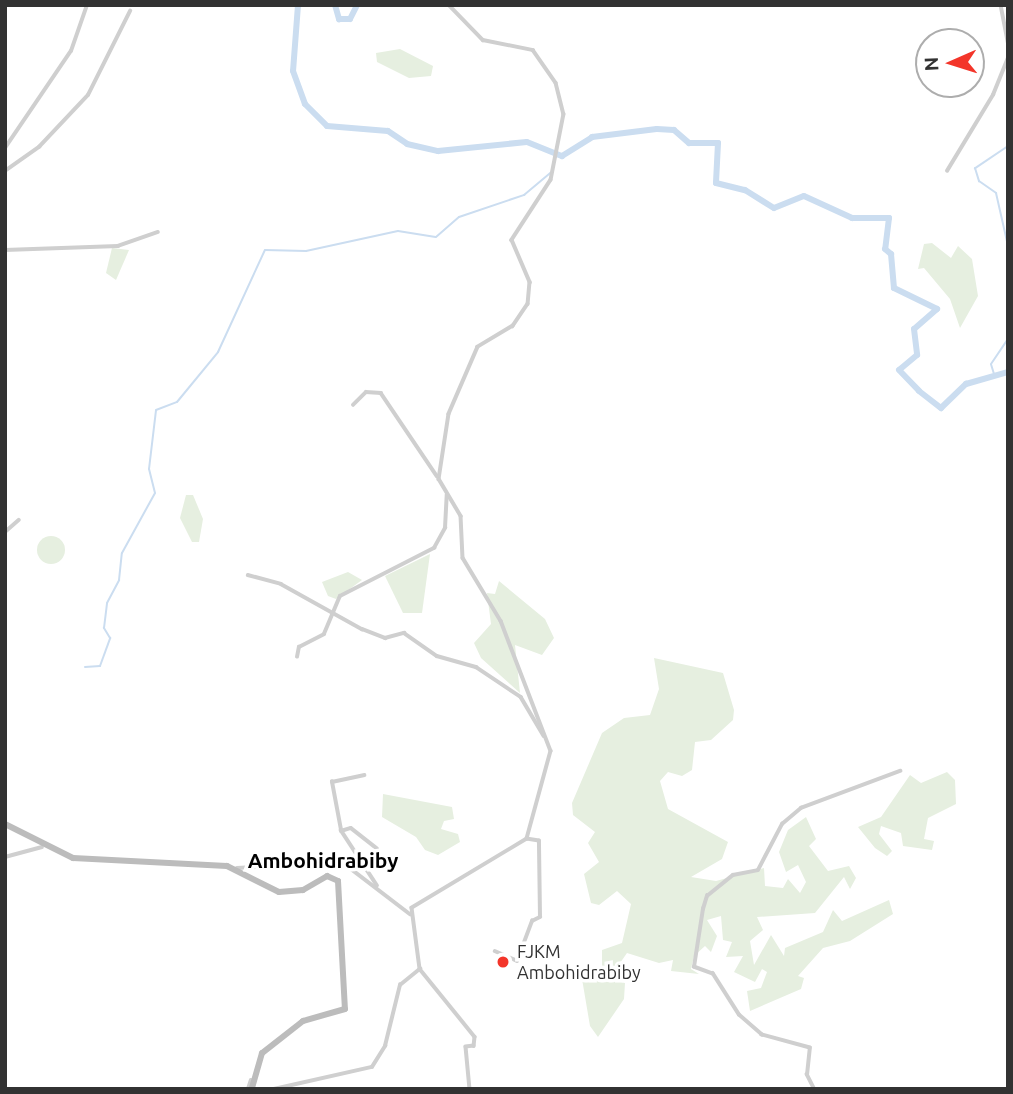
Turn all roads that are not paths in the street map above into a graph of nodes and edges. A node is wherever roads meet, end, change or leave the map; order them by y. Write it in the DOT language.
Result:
graph roads {
  1 [pos="87,5"];
  2 [pos="449,5"];
  3 [pos="1001,5"];
  4 [pos="130,11"];
  5 [pos="1008,42"];
  6 [pos="1008,58"];
  7 [pos="5,148"];
  8 [pos="5,171"];
  9 [pos="947,171"];
  10 [pos="158,232"];
  11 [pos="5,250"];
  12 [pos="354,405"];
  13 [pos="439,479"];
  14 [pos="447,495"];
  15 [pos="19,520"];
  16 [pos="5,532"];
  17 [pos="248,575"];
  18 [pos="331,613"];
  19 [pos="297,657"];
  20 [pos="548,744"];
  21 [pos="900,771"];
  22 [pos="364,775"];
  23 [pos="5,824"];
  24 [pos="341,831"];
  25 [pos="527,839"];
  26 [pos="42,848"];
  27 [pos="377,848"];
  28 [pos="5,857"];
  29 [pos="237,867"];
  30 [pos="377,888"];
  31 [pos="410,914"];
  32 [pos="495,951"];
  33 [pos="420,969"];
  34 [pos="250,1089"];
  35 [pos="274,1089"];
  36 [pos="470,1089"];
  37 [pos="814,1089"];
  1 -- 7 [label="street"];
  2 -- 13 [label="street"];
  3 -- 5 [label="street"];
  4 -- 8 [label="street"];
  6 -- 9 [label="street"];
  10 -- 11 [label="street"];
  12 -- 13 [label="street"];
  13 -- 14 [label="street"];
  14 -- 18 [label="street"];
  14 -- 20 [label="street"];
  15 -- 16 [label="street"];
  17 -- 18 [label="street"];
  18 -- 19 [label="street"];
  18 -- 20 [label="street"];
  20 -- 25 [label="street"];
  21 -- 37 [label="street"];
  22 -- 24 [label="street"];
  23 -- 26 [label="main road"];
  24 -- 27 [label="street"];
  24 -- 30 [label="street"];
  25 -- 31 [label="street"];
  25 -- 32 [label="street"];
  26 -- 28 [label="street"];
  26 -- 29 [label="main road"];
  29 -- 30 [label="street"];
  29 -- 34 [label="main road"];
  30 -- 31 [label="street"];
  31 -- 33 [label="street"];
  33 -- 35 [label="street"];
  33 -- 36 [label="street"];
}
